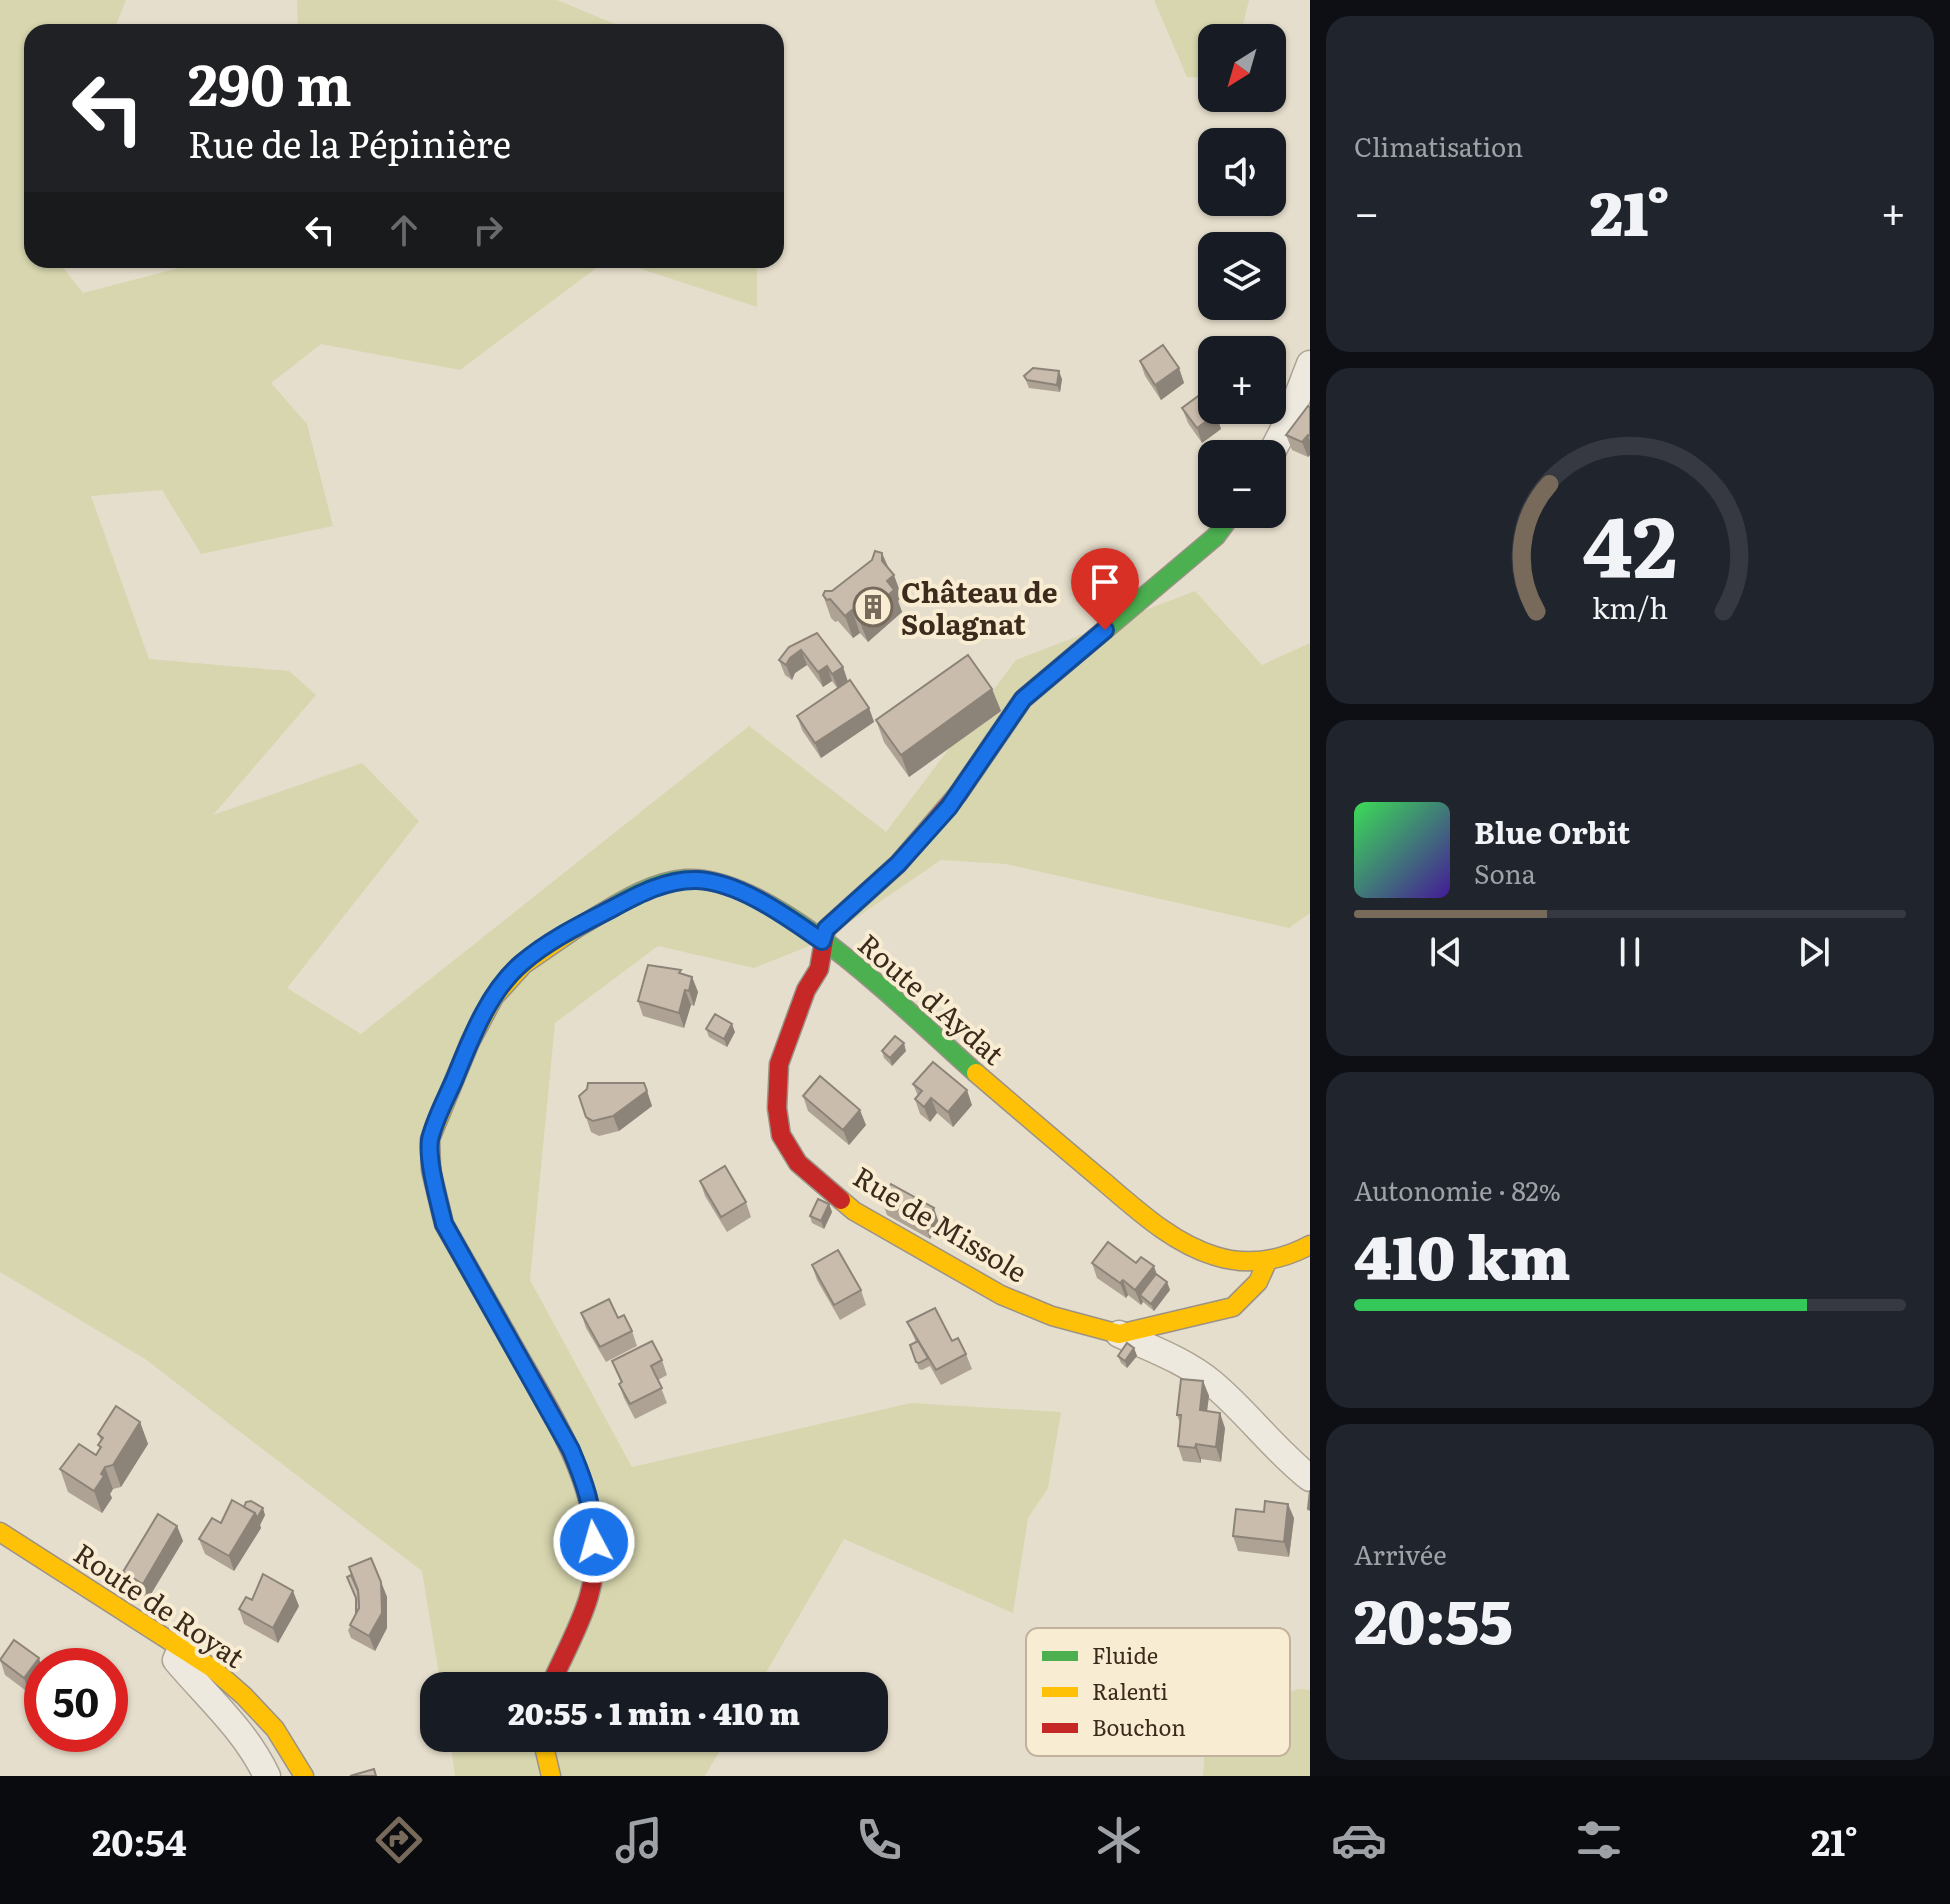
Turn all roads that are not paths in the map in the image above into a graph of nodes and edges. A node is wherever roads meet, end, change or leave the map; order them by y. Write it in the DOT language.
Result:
graph roads {
  1 [pos="1310,364"];
  2 [pos="1278,440"];
  3 [pos="1222,528"];
  4 [pos="822,941"];
  5 [pos="1310,1245"];
  6 [pos="1268,1260"];
  7 [pos="1119,1334"];
  8 [pos="1310,1478"];
  9 [pos="0,1532"];
  10 [pos="182,1646"];
  11 [pos="556,1672"];
  12 [pos="545,1752"];
  13 [pos="267,1776"];
  14 [pos="304,1776"];
  15 [pos="551,1776"];
  1 -- 2 [label="street"];
  3 -- 4 [label="main road"];
  4 -- 6 [label="main road, Route d'Aydat"];
  4 -- 7 [label="main road, Rue de Missole"];
  4 -- 11 [label="main road, Route d'Aydat"];
  5 -- 6 [label="main road, Route d'Aydat"];
  6 -- 7 [label="main road, Rue de Missole"];
  7 -- 8 [label="street"];
  9 -- 10 [label="main road, Route de Royat"];
  10 -- 13 [label="street"];
  10 -- 14 [label="main road, Route de Royat"];
  12 -- 15 [label="main road"];
}
